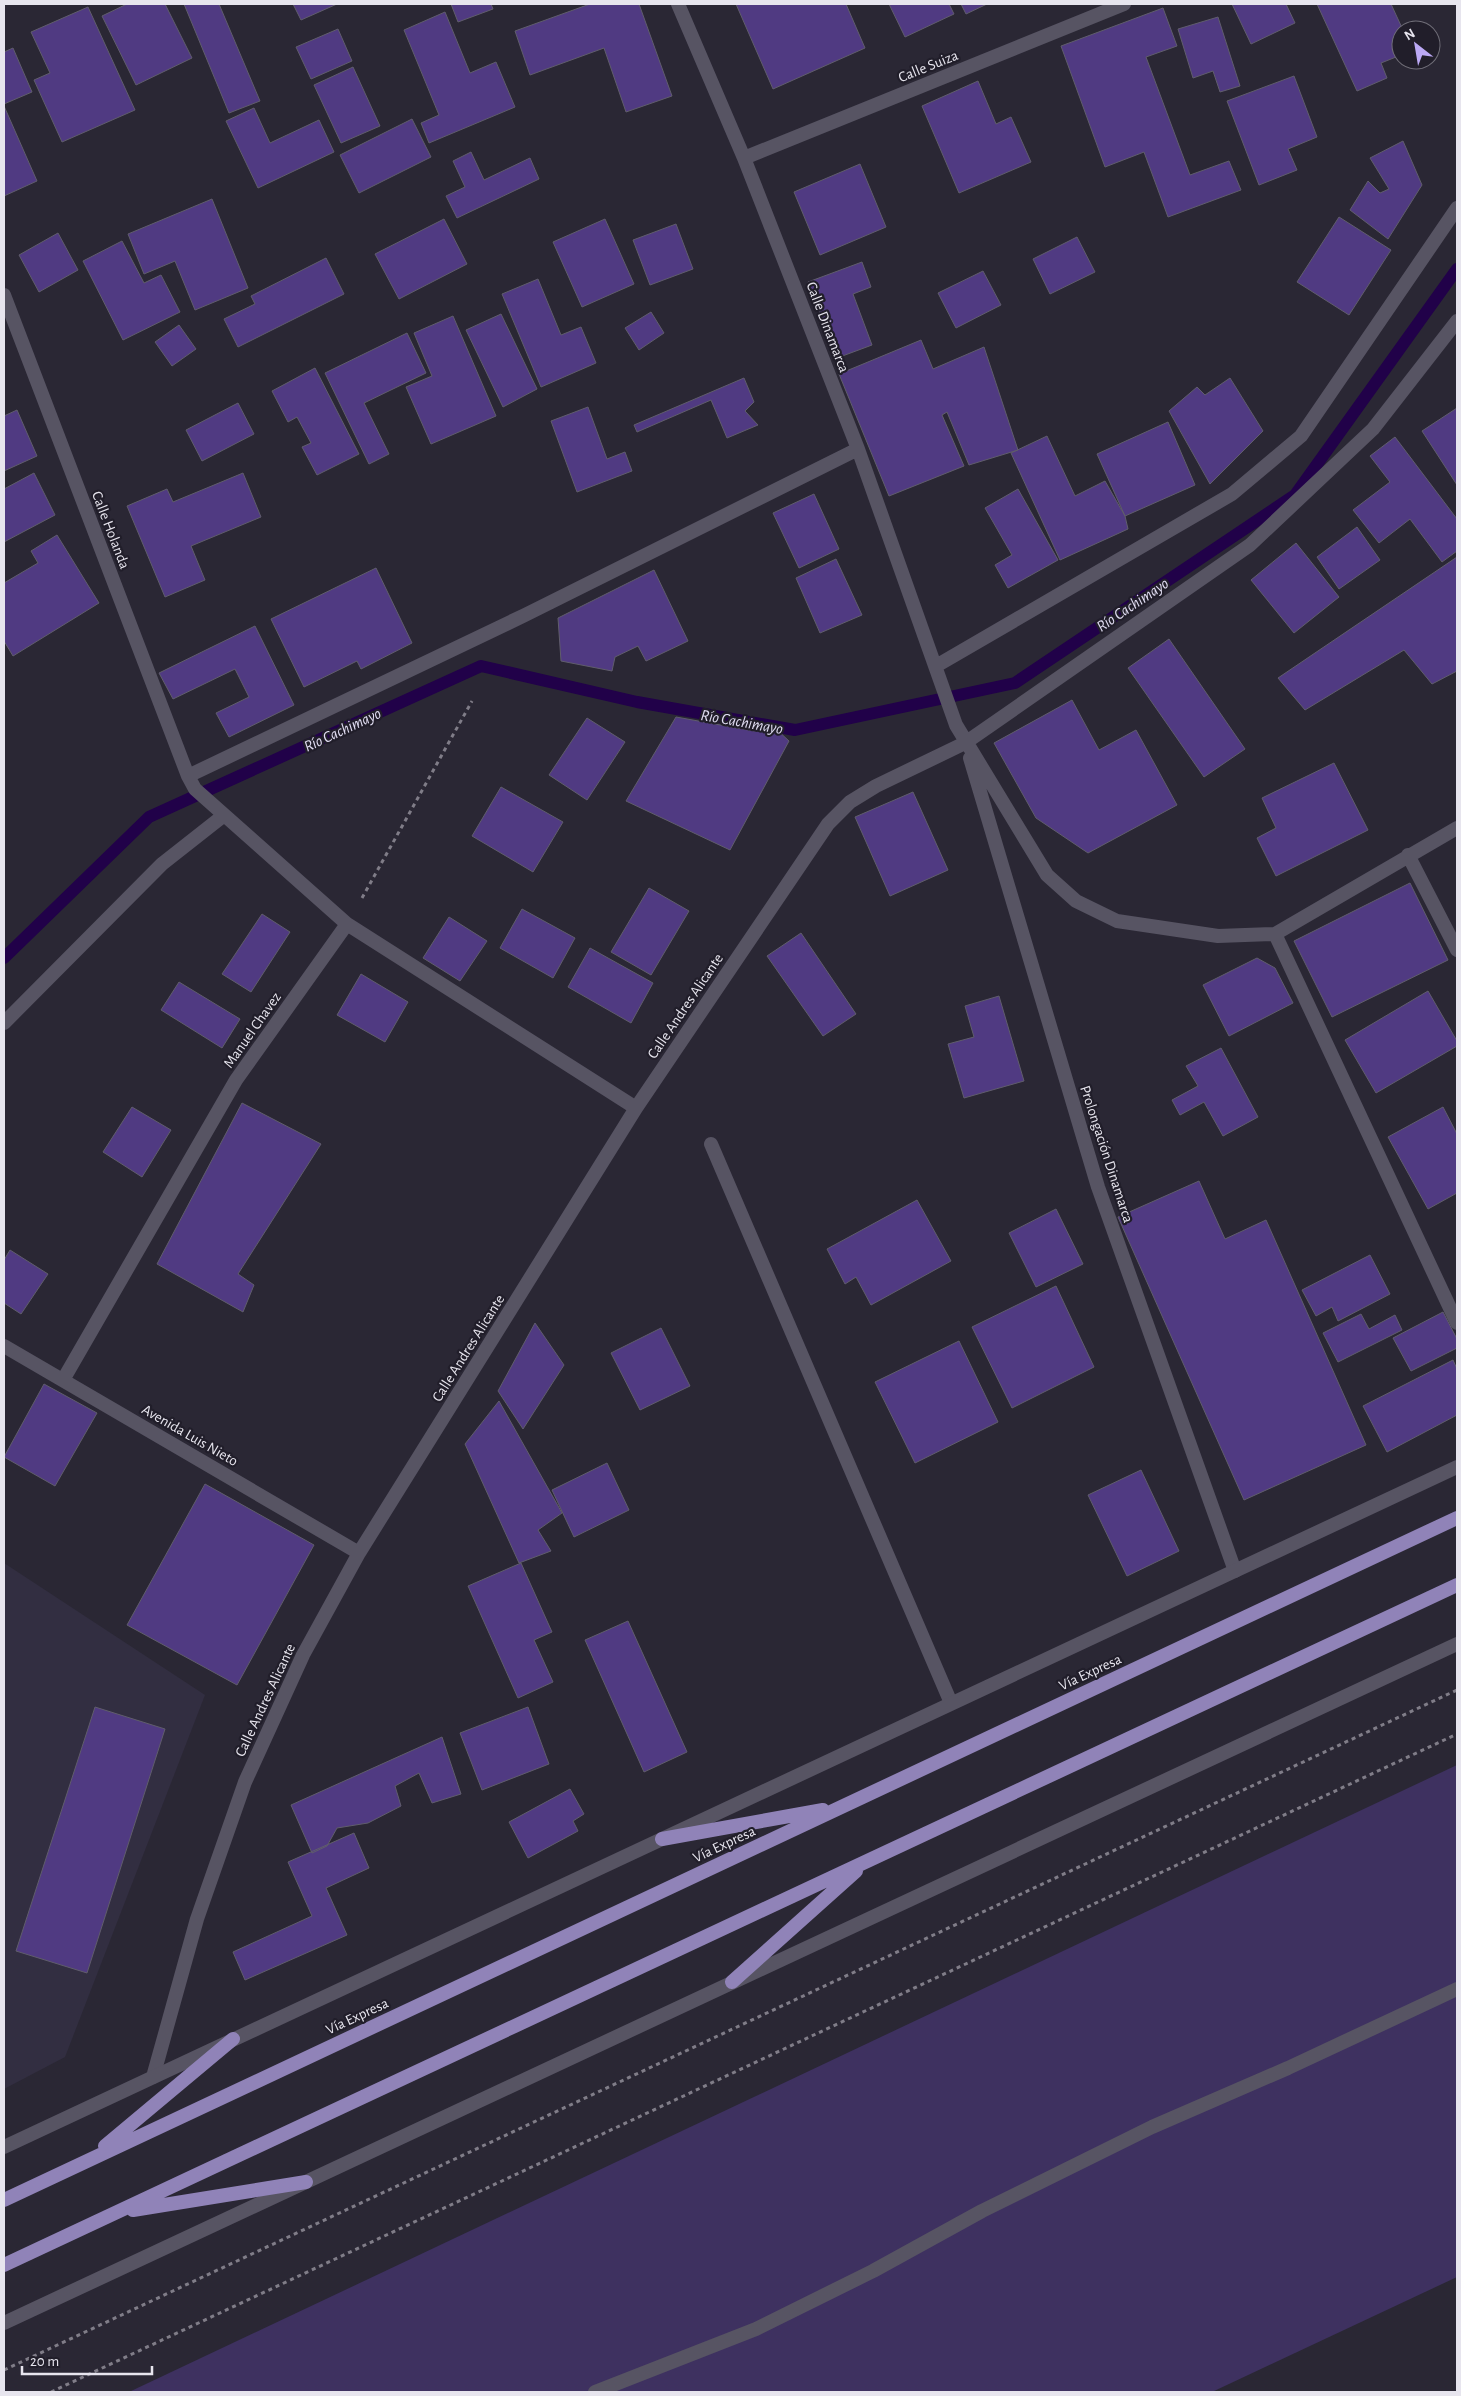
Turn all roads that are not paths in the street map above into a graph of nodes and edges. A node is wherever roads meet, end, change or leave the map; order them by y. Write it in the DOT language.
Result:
graph roads {
  1 [pos="678,4"];
  2 [pos="1124,4"];
  3 [pos="744,158"];
  4 [pos="1457,208"];
  5 [pos="4,295"];
  6 [pos="1457,320"];
  7 [pos="858,448"];
  8 [pos="936,666"];
  9 [pos="966,742"];
  10 [pos="188,776"];
  11 [pos="223,816"];
  12 [pos="1457,828"];
  13 [pos="1408,855"];
  14 [pos="346,924"];
  15 [pos="1275,934"];
  16 [pos="1457,950"];
  17 [pos="4,1023"];
  18 [pos="636,1108"];
  19 [pos="711,1144"];
  20 [pos="1457,1323"];
  21 [pos="4,1346"];
  22 [pos="63,1380"];
  23 [pos="1457,1467"];
  24 [pos="1457,1518"];
  25 [pos="359,1553"];
  26 [pos="1235,1571"];
  27 [pos="1457,1585"];
  28 [pos="1457,1644"];
  29 [pos="951,1703"];
  30 [pos="843,1806"];
  31 [pos="662,1839"];
  32 [pos="868,1861"];
  33 [pos="732,1982"];
  34 [pos="1457,1989"];
  35 [pos="233,2040"];
  36 [pos="153,2077"];
  37 [pos="4,2147"];
  38 [pos="90,2160"];
  39 [pos="306,2182"];
  40 [pos="4,2200"];
  41 [pos="115,2214"];
  42 [pos="4,2265"];
  43 [pos="4,2323"];
  44 [pos="595,2392"];
  1 -- 3 [label="street, Calle Dinamarca"];
  2 -- 3 [label="street, Calle Suiza"];
  3 -- 7 [label="street, Calle Dinamarca"];
  4 -- 8 [label="street"];
  5 -- 10 [label="street, Calle Holanda"];
  6 -- 9 [label="street, Calle Andres Alicante"];
  7 -- 8 [label="street, Calle Dinamarca"];
  7 -- 10 [label="street"];
  8 -- 9 [label="street, Calle Dinamarca"];
  9 -- 15 [label="street"];
  9 -- 18 [label="street, Calle Andres Alicante"];
  9 -- 26 [label="street, Prolongación Dinamarca"];
  10 -- 11 [label="street, Calle Holanda"];
  11 -- 14 [label="street, Calle Holanda"];
  11 -- 17 [label="street"];
  12 -- 13 [label="street"];
  13 -- 15 [label="street"];
  13 -- 16 [label="street"];
  14 -- 18 [label="street, Calle Holanda"];
  14 -- 22 [label="street, Manuel Chavez"];
  15 -- 20 [label="street"];
  18 -- 25 [label="street, Calle Andres Alicante"];
  19 -- 29 [label="street"];
  21 -- 22 [label="street, Avenida Luis Nieto"];
  22 -- 25 [label="street, Avenida Luis Nieto"];
  23 -- 26 [label="street, Vía Expresa"];
  24 -- 30 [label="main road, Vía Expresa"];
  25 -- 36 [label="street, Calle Andres Alicante"];
  26 -- 29 [label="street, Vía Expresa"];
  27 -- 32 [label="main road"];
  28 -- 33 [label="street"];
  29 -- 31 [label="street, Vía Expresa"];
  30 -- 31 [label="main road"];
  30 -- 38 [label="main road, Vía Expresa"];
  31 -- 35 [label="street, Vía Expresa"];
  32 -- 33 [label="main road"];
  32 -- 41 [label="main road"];
  33 -- 39 [label="street"];
  34 -- 44 [label="street"];
  35 -- 36 [label="street, Vía Expresa"];
  35 -- 38 [label="main road"];
  36 -- 37 [label="street, Vía Expresa"];
  38 -- 40 [label="main road, Vía Expresa"];
  39 -- 41 [label="main road"];
  39 -- 43 [label="street"];
  41 -- 42 [label="main road"];
}
